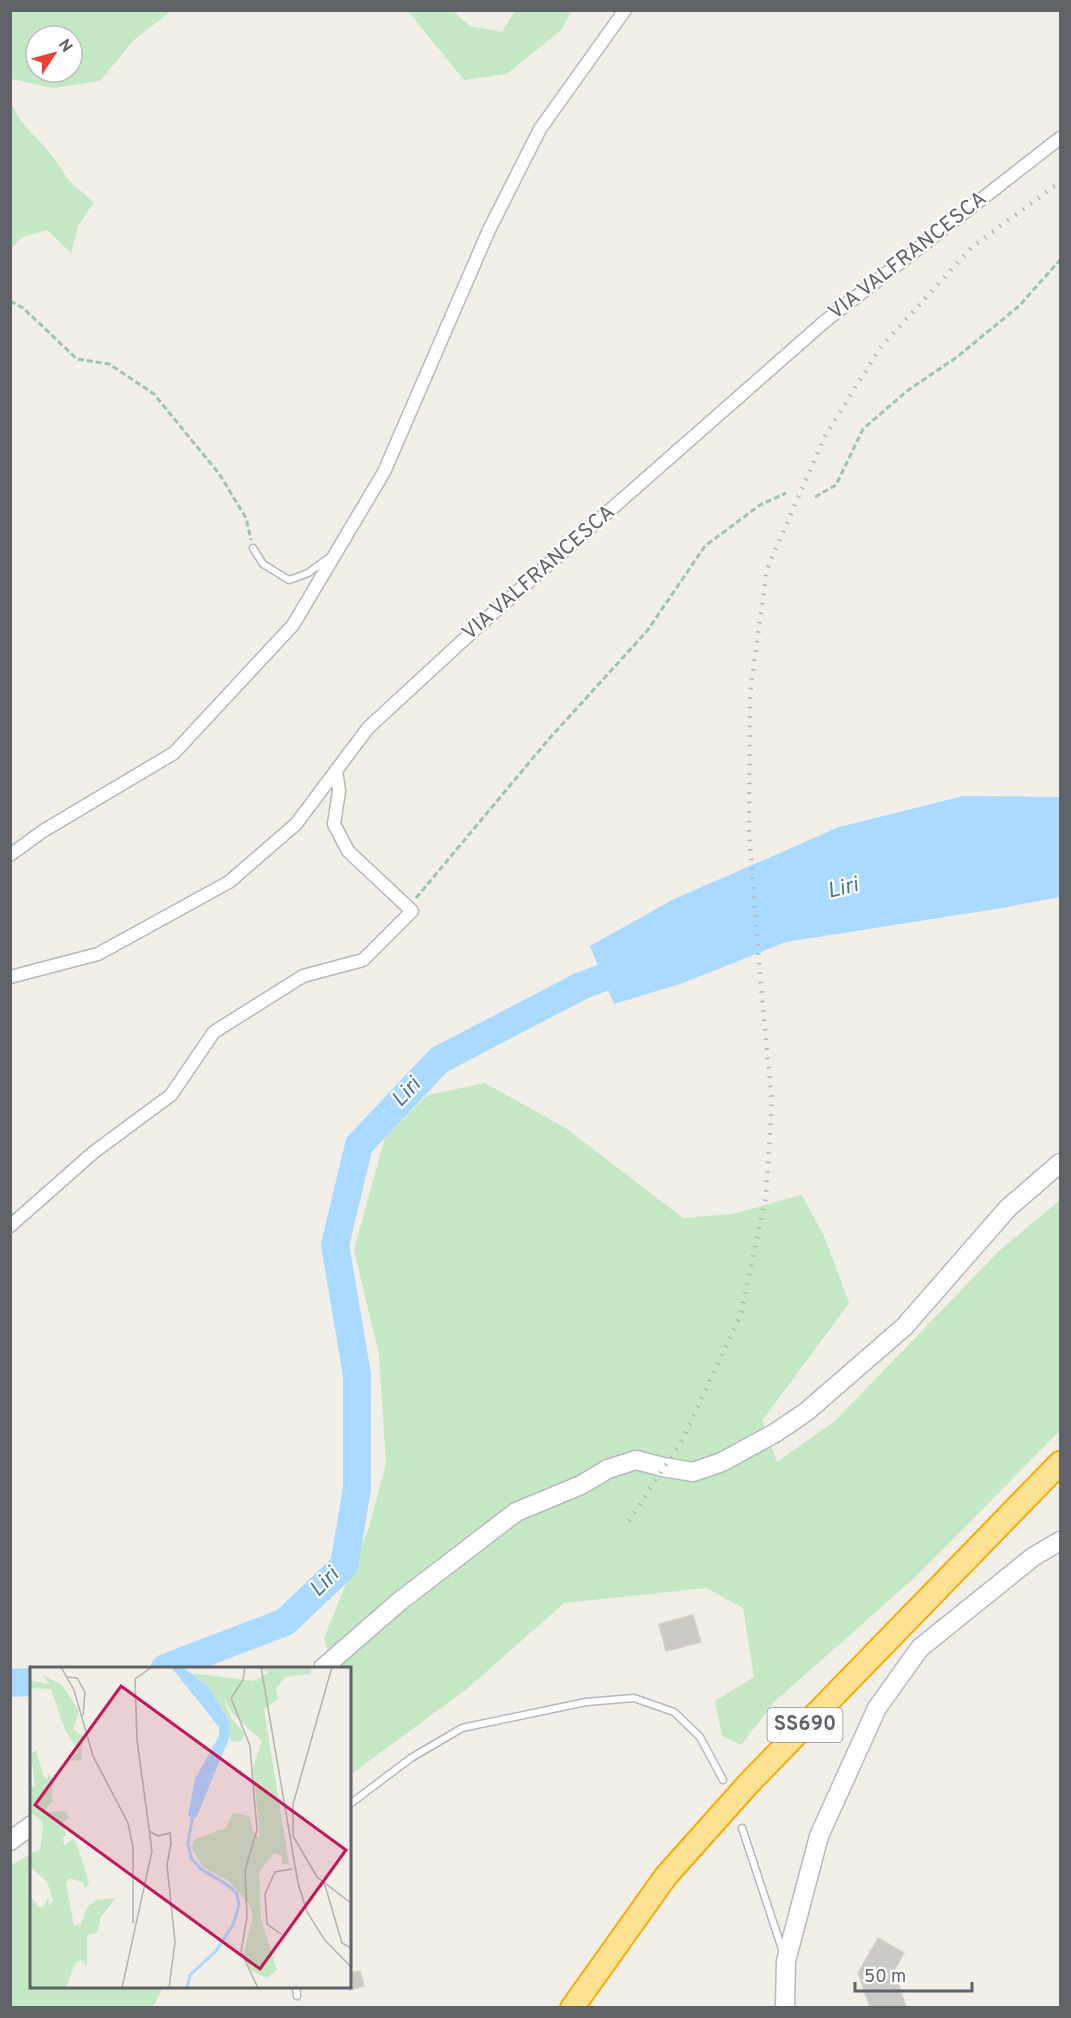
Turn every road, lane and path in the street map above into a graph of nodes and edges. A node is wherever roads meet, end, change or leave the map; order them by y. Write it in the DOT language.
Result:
graph roads {
  1 [pos="625,10"];
  2 [pos="1060,138"];
  3 [pos="1060,260"];
  4 [pos="10,301"];
  5 [pos="786,494"];
  6 [pos="815,497"];
  7 [pos="253,548"];
  8 [pos="335,553"];
  9 [pos="336,770"];
  10 [pos="10,855"];
  11 [pos="412,911"];
  12 [pos="10,977"];
  13 [pos="1060,1163"];
  14 [pos="10,1226"];
  15 [pos="1060,1463"];
  16 [pos="1060,1541"];
  17 [pos="324,1667"];
  18 [pos="723,1780"];
  19 [pos="351,1803"];
  20 [pos="30,1826"];
  21 [pos="742,1828"];
  22 [pos="10,1841"];
  23 [pos="786,1961"];
  24 [pos="296,1988"];
  25 [pos="297,1996"];
  26 [pos="572,2007"];
  27 [pos="785,2007"];
  1 -- 8 [label="street"];
  2 -- 9 [label="street, VIA VALFRANCESCA"];
  3 -- 6 [label="path"];
  4 -- 7 [label="path"];
  5 -- 11 [label="path"];
  7 -- 8 [label="lane"];
  8 -- 10 [label="street"];
  9 -- 11 [label="street"];
  9 -- 12 [label="street, VIA VALFRANCESCA"];
  11 -- 14 [label="street"];
  13 -- 17 [label="main road"];
  15 -- 26 [label="highway, SS690"];
  16 -- 23 [label="main road"];
  18 -- 19 [label="lane"];
  20 -- 22 [label="main road"];
  21 -- 23 [label="lane"];
  23 -- 27 [label="main road"];
  24 -- 25 [label="lane"];
}
